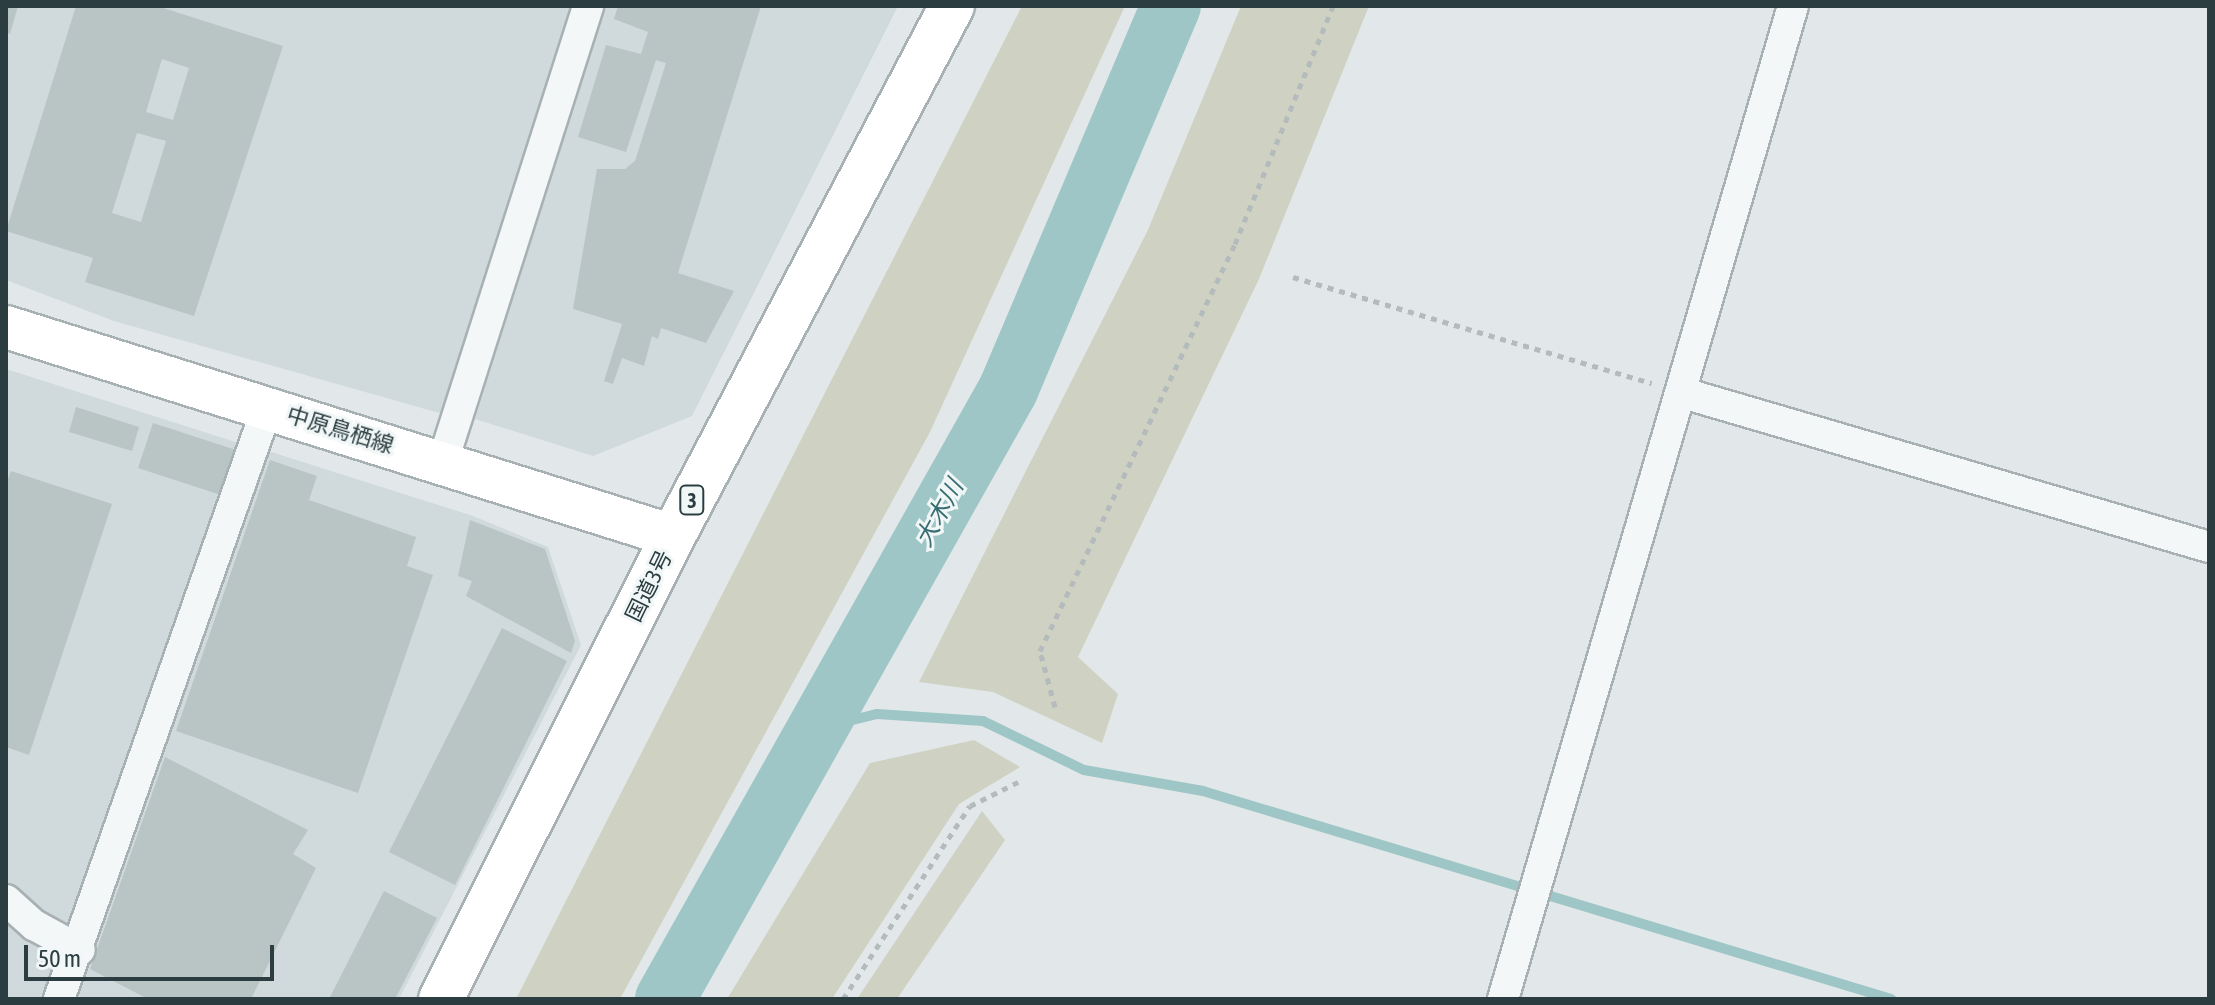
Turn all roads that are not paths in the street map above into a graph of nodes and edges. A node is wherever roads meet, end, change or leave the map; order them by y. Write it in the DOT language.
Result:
graph roads {
  1 [pos="588,6"];
  2 [pos="952,6"];
  3 [pos="1793,6"];
  4 [pos="6,327"];
  5 [pos="1683,393"];
  6 [pos="267,408"];
  7 [pos="443,461"];
  8 [pos="673,536"];
  9 [pos="2209,547"];
  10 [pos="6,900"];
  11 [pos="80,950"];
  12 [pos="59,999"];
  13 [pos="441,999"];
  14 [pos="1503,999"];
  1 -- 7 [label="street"];
  2 -- 8 [label="highway, 国道3号 / 3"];
  3 -- 5 [label="street"];
  4 -- 6 [label="main road, 中原鳥栖線"];
  5 -- 9 [label="street"];
  5 -- 14 [label="street"];
  6 -- 7 [label="main road, 中原鳥栖線"];
  6 -- 11 [label="street"];
  7 -- 8 [label="main road, 中原鳥栖線"];
  8 -- 13 [label="highway, 国道3号 / 3"];
  10 -- 11 [label="street"];
  11 -- 12 [label="street"];
}
